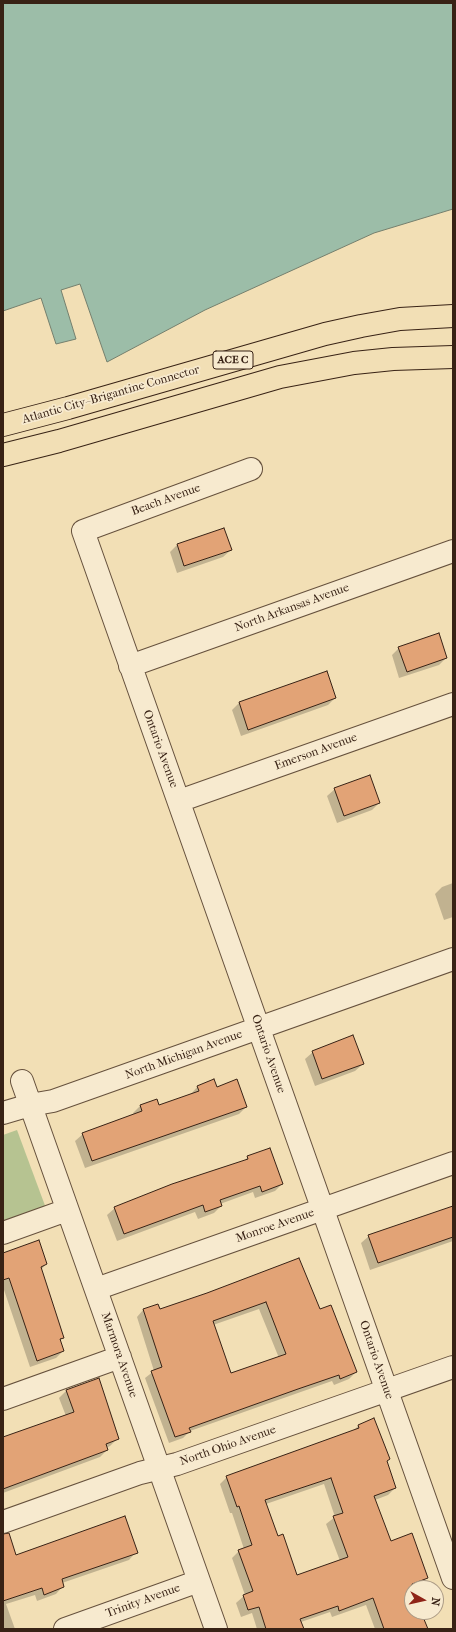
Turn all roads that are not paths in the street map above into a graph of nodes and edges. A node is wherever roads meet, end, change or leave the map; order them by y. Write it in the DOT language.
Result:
graph roads {
  1 [pos="453,316"];
  2 [pos="453,357"];
  3 [pos="3,425"];
  4 [pos="3,455"];
  5 [pos="251,470"];
  6 [pos="83,531"];
  7 [pos="453,551"];
  8 [pos="130,666"];
  9 [pos="453,704"];
  10 [pos="178,801"];
  11 [pos="453,959"];
  12 [pos="259,1028"];
  13 [pos="22,1081"];
  14 [pos="30,1105"];
  15 [pos="3,1113"];
  16 [pos="453,1163"];
  17 [pos="323,1209"];
  18 [pos="67,1210"];
  19 [pos="3,1233"];
  20 [pos="96,1289"];
  21 [pos="120,1357"];
  22 [pos="453,1366"];
  23 [pos="386,1390"];
  24 [pos="3,1399"];
  25 [pos="159,1469"];
  26 [pos="3,1522"];
  27 [pos="453,1578"];
  28 [pos="199,1581"];
  29 [pos="65,1629"];
  30 [pos="216,1629"];
  1 -- 3 [label="highway, Atlantic City–Brigantine Connector / ACE C"];
  2 -- 4 [label="highway, ACE C"];
  5 -- 6 [label="street, Beach Avenue"];
  6 -- 8 [label="street, Ontario Avenue"];
  7 -- 8 [label="street, North Arkansas Avenue"];
  8 -- 10 [label="street, Ontario Avenue"];
  9 -- 10 [label="street, Emerson Avenue"];
  10 -- 12 [label="street, Ontario Avenue"];
  11 -- 12 [label="street, North Michigan Avenue"];
  12 -- 14 [label="street, North Michigan Avenue"];
  12 -- 17 [label="street, Ontario Avenue"];
  13 -- 14 [label="street, Marmora Avenue"];
  14 -- 15 [label="street, North Michigan Avenue"];
  14 -- 18 [label="street, Marmora Avenue"];
  16 -- 17 [label="street, Monroe Avenue"];
  17 -- 20 [label="street, Monroe Avenue"];
  17 -- 23 [label="street, Ontario Avenue"];
  18 -- 19 [label="street"];
  18 -- 20 [label="street, Marmora Avenue"];
  20 -- 21 [label="street, Marmora Avenue"];
  21 -- 24 [label="street"];
  21 -- 25 [label="street, Marmora Avenue"];
  22 -- 23 [label="street, North Ohio Avenue"];
  23 -- 25 [label="street, North Ohio Avenue"];
  23 -- 27 [label="street, Ontario Avenue"];
  25 -- 26 [label="street, North Ohio Avenue"];
  25 -- 28 [label="street, Marmora Avenue"];
  28 -- 29 [label="street, Trinity Avenue"];
  28 -- 30 [label="street, Marmora Avenue"];
}
